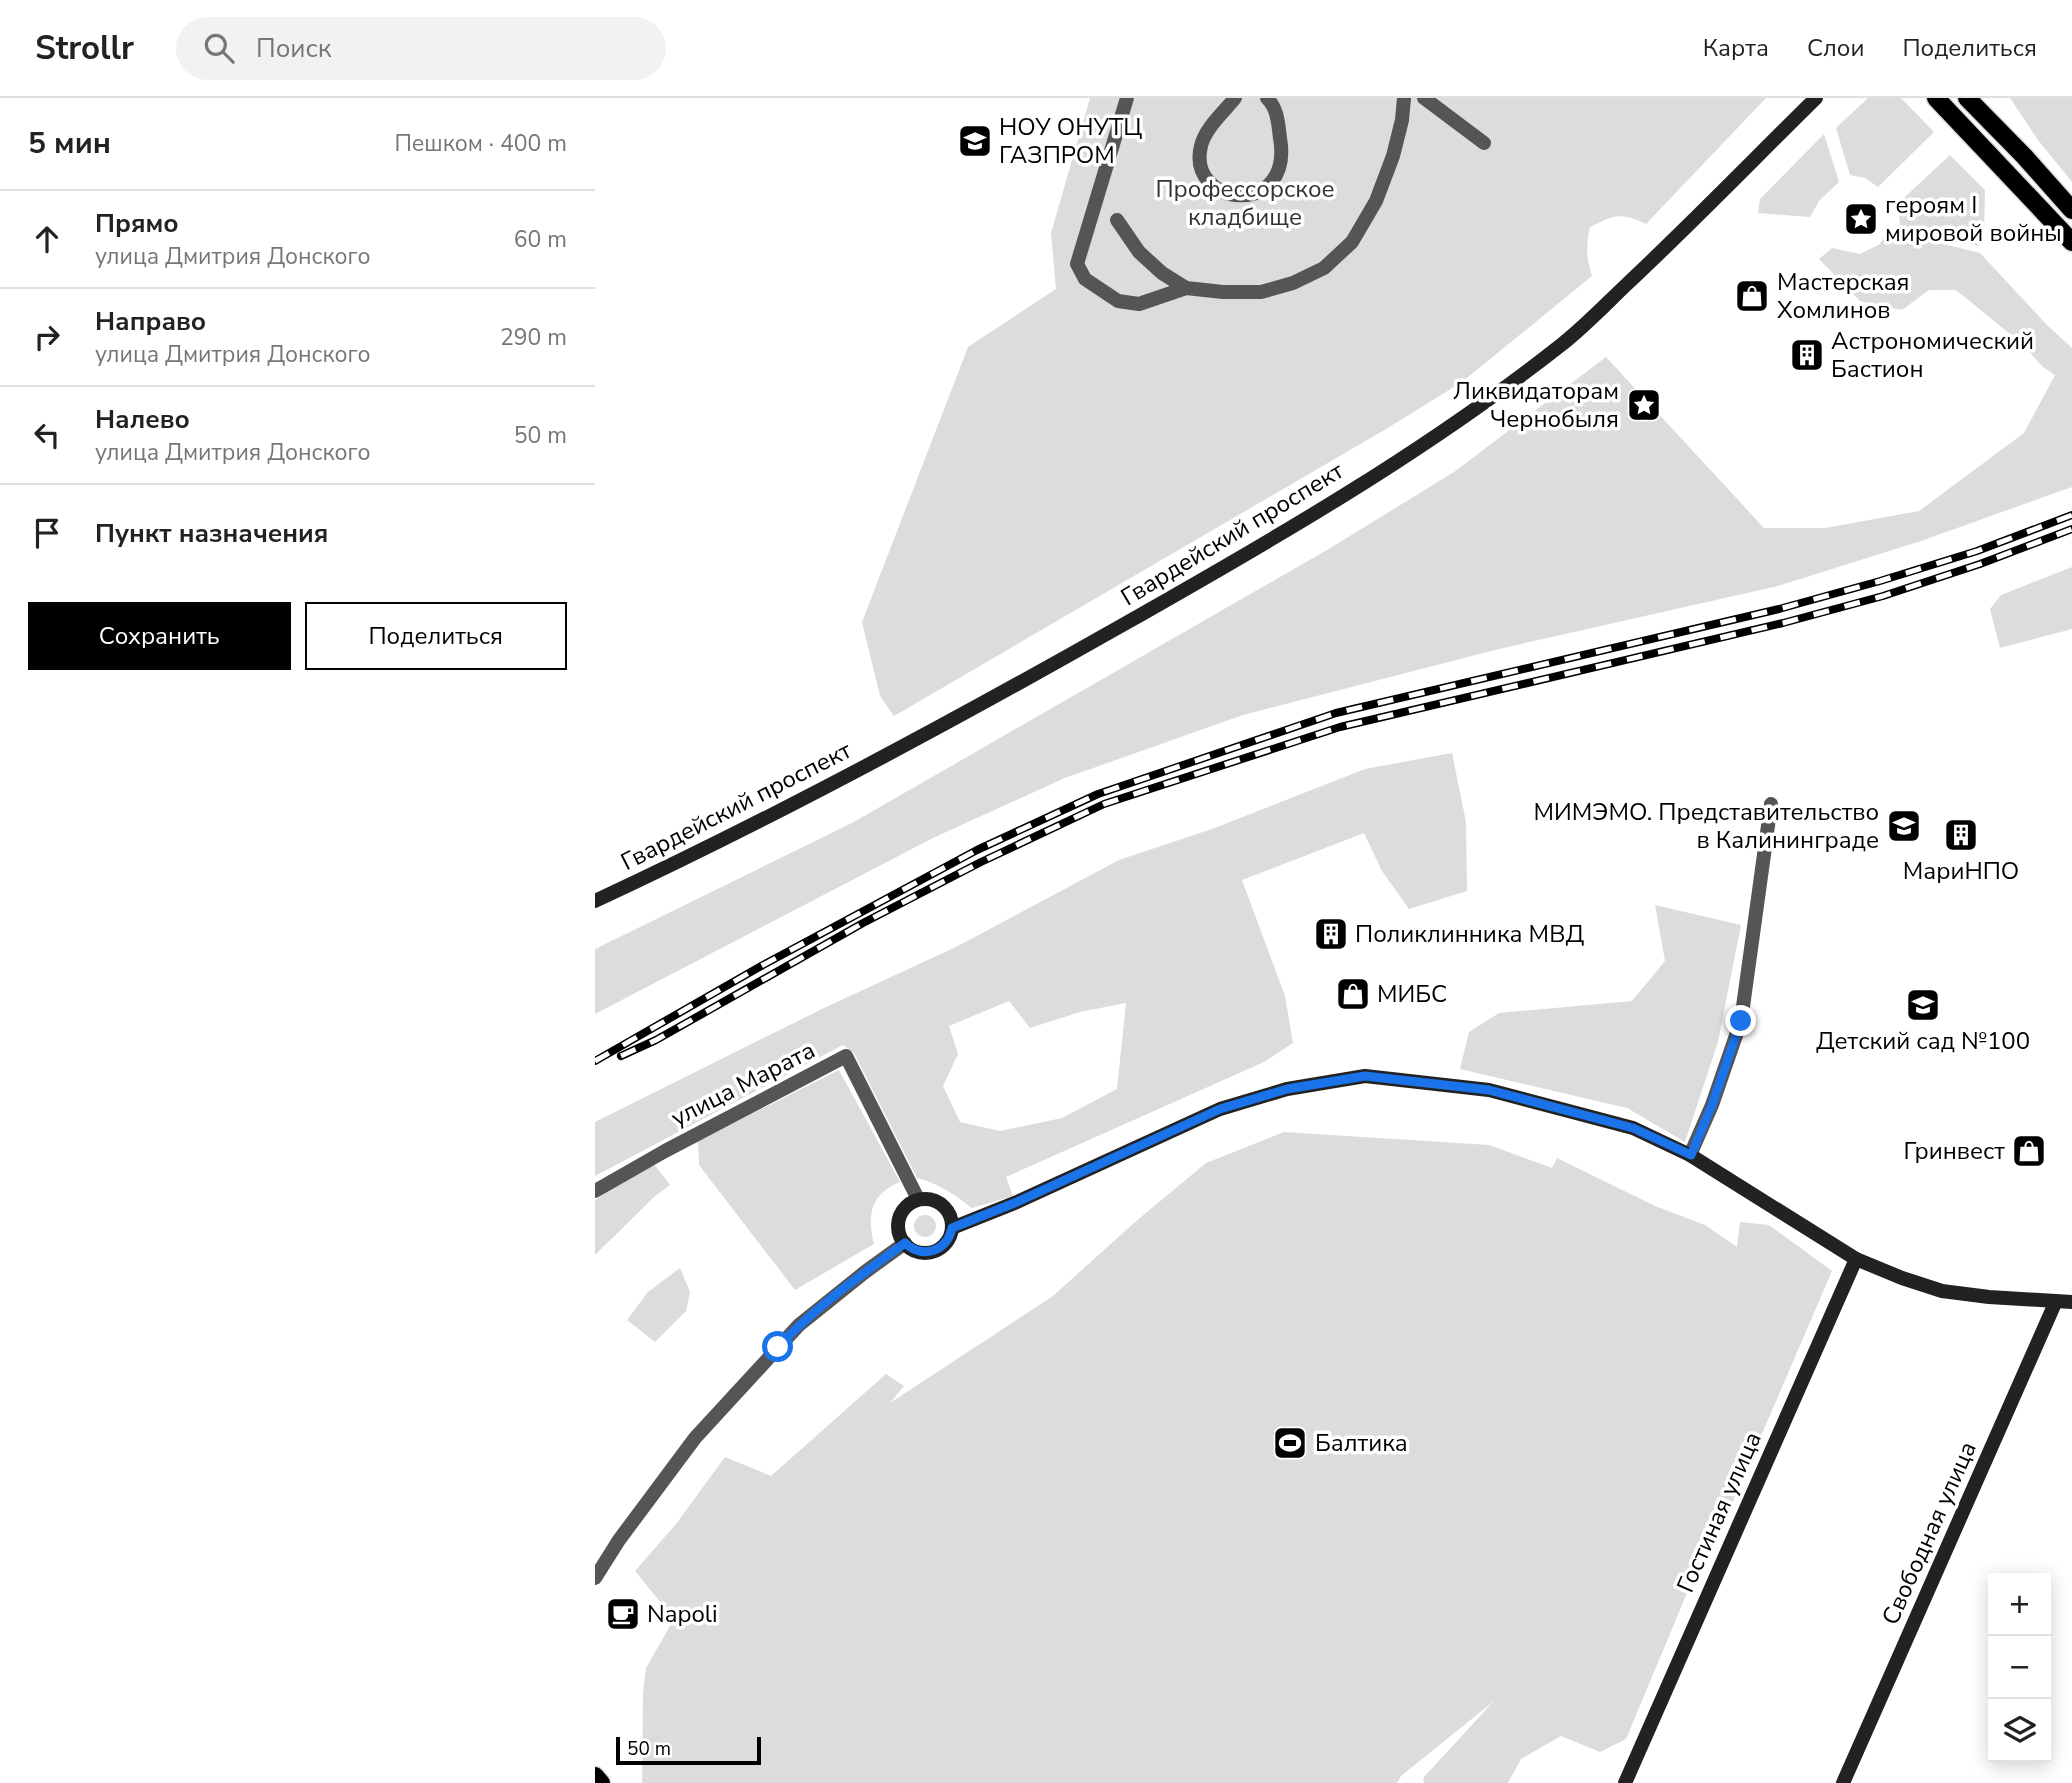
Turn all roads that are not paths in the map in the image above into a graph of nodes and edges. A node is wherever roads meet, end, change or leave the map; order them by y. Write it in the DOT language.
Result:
graph roads {
  1 [pos="1127,98"];
  2 [pos="1235,98"];
  3 [pos="1267,98"];
  4 [pos="1404,98"];
  5 [pos="1425,98"];
  6 [pos="1816,98"];
  7 [pos="1936,98"];
  8 [pos="1967,98"];
  9 [pos="1484,143"];
  10 [pos="2072,210"];
  11 [pos="1118,220"];
  12 [pos="2072,242"];
  13 [pos="1187,288"];
  14 [pos="1771,804"];
  15 [pos="595,901"];
  16 [pos="1691,1155"];
  17 [pos="595,1191"];
  18 [pos="918,1199"];
  19 [pos="952,1228"];
  20 [pos="905,1243"];
  21 [pos="1856,1259"];
  22 [pos="2056,1301"];
  23 [pos="2072,1302"];
  24 [pos="595,1578"];
  25 [pos="595,1776"];
  26 [pos="601,1783"];
  27 [pos="1625,1783"];
  28 [pos="1843,1783"];
  1 -- 13 [label="street"];
  2 -- 3 [label="street"];
  4 -- 13 [label="street"];
  5 -- 9 [label="street"];
  6 -- 15 [label="main road, Гвардейский проспект"];
  7 -- 12 [label="main road"];
  8 -- 10 [label="main road"];
  11 -- 13 [label="street"];
  14 -- 16 [label="street"];
  16 -- 19 [label="main road"];
  16 -- 21 [label="main road"];
  17 -- 18 [label="street, улица Марата"];
  18 -- 19 [label="main road"];
  18 -- 20 [label="main road"];
  19 -- 20 [label="main road"];
  20 -- 24 [label="street"];
  21 -- 22 [label="main road"];
  21 -- 27 [label="main road, Гостиная улица"];
  22 -- 23 [label="main road"];
  22 -- 28 [label="main road, Свободная улица"];
  25 -- 26 [label="main road"];
}
